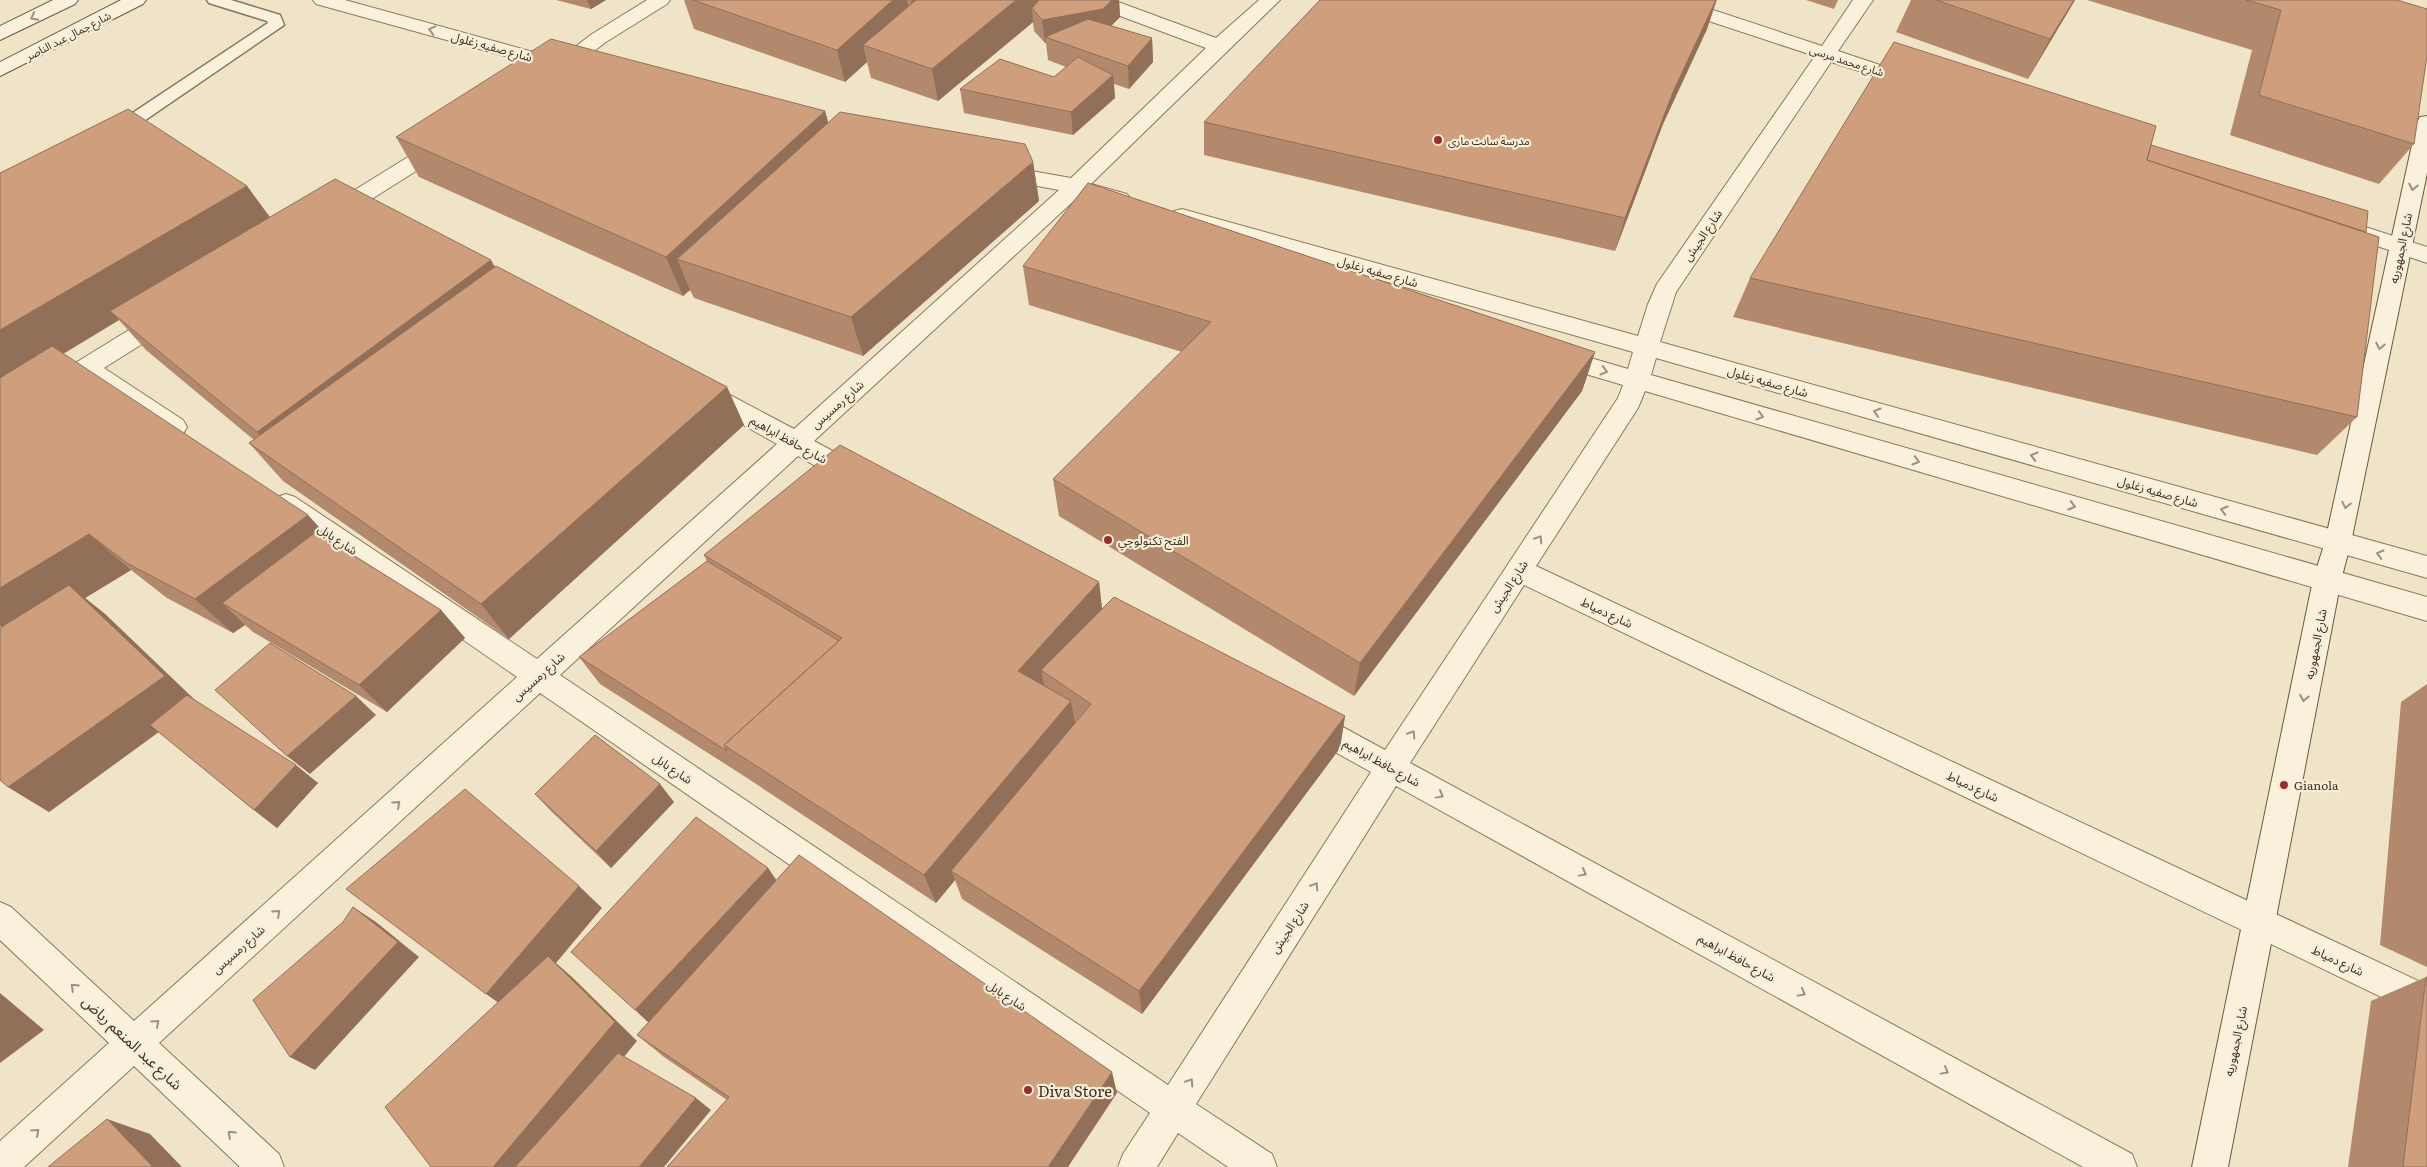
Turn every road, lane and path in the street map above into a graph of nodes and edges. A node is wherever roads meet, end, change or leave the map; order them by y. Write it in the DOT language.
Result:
graph roads {
  1 [pos="68,0"];
  2 [pos="136,0"];
  3 [pos="215,0"];
  4 [pos="323,0"];
  5 [pos="660,0"];
  6 [pos="1096,0"];
  7 [pos="1270,0"];
  8 [pos="1664,0"];
  9 [pos="1863,0"];
  10 [pos="0,34"];
  11 [pos="1219,46"];
  12 [pos="1825,53"];
  13 [pos="563,65"];
  14 [pos="0,70"];
  15 [pos="591,73"];
  16 [pos="541,81"];
  17 [pos="1929,88"];
  18 [pos="2427,122"];
  19 [pos="462,133"];
  20 [pos="104,140"];
  21 [pos="977,169"];
  22 [pos="1074,186"];
  23 [pos="354,200"];
  24 [pos="1054,208"];
  25 [pos="380,214"];
  26 [pos="1082,216"];
  27 [pos="2325,221"];
  28 [pos="312,226"];
  29 [pos="2401,246"];
  30 [pos="2427,255"];
  31 [pos="187,305"];
  32 [pos="1646,347"];
  33 [pos="1533,350"];
  34 [pos="86,368"];
  35 [pos="682,380"];
  36 [pos="1638,381"];
  37 [pos="55,387"];
  38 [pos="193,441"];
  39 [pos="795,442"];
  40 [pos="883,490"];
  41 [pos="267,491"];
  42 [pos="2338,542"];
  43 [pos="2427,568"];
  44 [pos="1518,570"];
  45 [pos="2327,580"];
  46 [pos="2427,609"];
  47 [pos="538,676"];
  48 [pos="1286,710"];
  49 [pos="1391,767"];
  50 [pos="0,918"];
  51 [pos="2260,922"];
  52 [pos="2427,1002"];
  53 [pos="134,1043"];
  54 [pos="1173,1108"];
  55 [pos="0,1165"];
  56 [pos="266,1167"];
  57 [pos="1136,1167"];
  58 [pos="1259,1167"];
  59 [pos="2119,1167"];
  60 [pos="2210,1167"];
  1 -- 10 [label="street, one-way"];
  2 -- 14 [label="street, شارع جمال عبد الناصر"];
  3 -- 20 [label="lane"];
  13 -- 4 [label="street, شارع صفيه زغلول, one-way"];
  5 -- 13 [label="street"];
  6 -- 11 [label="street"];
  7 -- 11 [label="street, شارع رمسيس"];
  8 -- 12 [label="street, شارع محمد مرسى"];
  9 -- 12 [label="street, شارع الجيش"];
  11 -- 22 [label="street, شارع رمسيس"];
  12 -- 17 [label="street, شارع محمد مرسى"];
  12 -- 32 [label="street, شارع الجيش"];
  13 -- 15 [label="street, شارع صفيه زغلول"];
  13 -- 16 [label="street"];
  18 -- 29 [label="street, شارع الجمهوريه, one-way"];
  19 -- 23 [label="street"];
  21 -- 22 [label="street, شارع صفيه زغلول"];
  22 -- 24 [label="street, شارع رمسيس"];
  22 -- 32 [label="street, شارع صفيه زغلول"];
  23 -- 25 [label="street"];
  23 -- 28 [label="street"];
  24 -- 26 [label="street"];
  24 -- 39 [label="street, شارع رمسيس"];
  27 -- 29 [label="street"];
  29 -- 30 [label="street"];
  29 -- 42 [label="street, شارع الجمهوريه, one-way"];
  31 -- 34 [label="street"];
  32 -- 36 [label="street, شارع الجيش"];
  42 -- 32 [label="street, شارع صفيه زغلول, one-way"];
  33 -- 36 [label="street, one-way"];
  34 -- 37 [label="street"];
  34 -- 38 [label="street"];
  35 -- 39 [label="street, شارع حافظ ابراهيم"];
  44 -- 36 [label="street, شارع الجيش, one-way"];
  36 -- 45 [label="street, one-way"];
  39 -- 40 [label="street, شارع حافظ ابراهيم"];
  39 -- 47 [label="street, شارع رمسيس"];
  41 -- 47 [label="street, شارع بابل"];
  43 -- 42 [label="street, شارع صفيه زغلول, one-way"];
  42 -- 45 [label="street, شارع الجمهوريه"];
  49 -- 44 [label="street, شارع الجيش, one-way"];
  44 -- 51 [label="street, شارع دمياط"];
  45 -- 46 [label="street"];
  45 -- 51 [label="street, شارع الجمهوريه, one-way"];
  53 -- 47 [label="street, شارع رمسيس, one-way"];
  47 -- 54 [label="street, شارع بابل"];
  48 -- 49 [label="street, شارع حافظ ابراهيم"];
  54 -- 49 [label="street, شارع الجيش, one-way"];
  49 -- 59 [label="street, شارع حافظ ابراهيم, one-way"];
  53 -- 50 [label="street, شارع عبد المنعم رياض, one-way"];
  51 -- 52 [label="street, شارع دمياط"];
  51 -- 60 [label="street, شارع الجمهوريه"];
  55 -- 53 [label="street, شارع رمسيس, one-way"];
  56 -- 53 [label="street, شارع عبد المنعم رياض, one-way"];
  54 -- 57 [label="street, شارع الجيش"];
  54 -- 58 [label="street, شارع بابل"];
}
